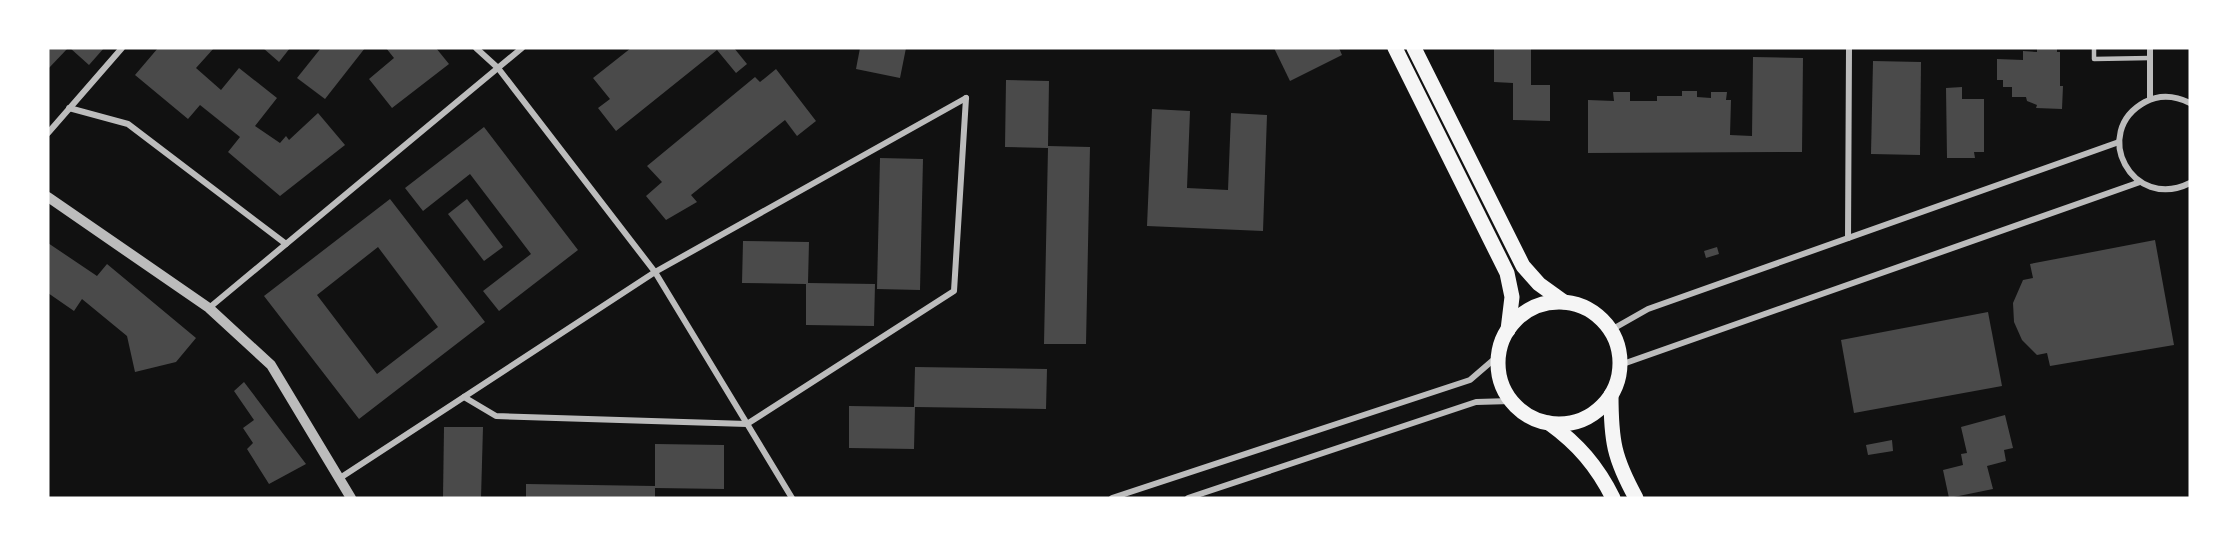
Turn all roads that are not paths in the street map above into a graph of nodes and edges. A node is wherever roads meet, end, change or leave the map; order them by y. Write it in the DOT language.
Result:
graph roads {
  1 [pos="122,48"];
  2 [pos="476,48"];
  3 [pos="522,48"];
  4 [pos="1395,48"];
  5 [pos="1414,48"];
  6 [pos="1849,48"];
  7 [pos="2094,48"];
  8 [pos="2150,48"];
  9 [pos="2150,58"];
  10 [pos="498,68"];
  11 [pos="2150,99"];
  12 [pos="2190,103"];
  13 [pos="69,108"];
  14 [pos="48,133"];
  15 [pos="2119,142"];
  16 [pos="2140,182"];
  17 [pos="2190,183"];
  18 [pos="48,197"];
  19 [pos="1848,238"];
  20 [pos="286,244"];
  21 [pos="655,272"];
  22 [pos="1564,302"];
  23 [pos="209,308"];
  24 [pos="1509,330"];
  25 [pos="1611,330"];
  26 [pos="1499,356"];
  27 [pos="1620,365"];
  28 [pos="1611,395"];
  29 [pos="464,397"];
  30 [pos="1511,401"];
  31 [pos="1549,423"];
  32 [pos="747,424"];
  33 [pos="340,478"];
  34 [pos="351,498"];
  35 [pos="792,498"];
  36 [pos="1112,498"];
  37 [pos="1188,498"];
  38 [pos="1613,498"];
  39 [pos="1636,498"];
  1 -- 13 [label="street"];
  2 -- 10 [label="street"];
  3 -- 10 [label="street"];
  4 -- 24 [label="main road"];
  5 -- 22 [label="main road"];
  6 -- 19 [label="street"];
  7 -- 9 [label="lane"];
  8 -- 9 [label="street"];
  9 -- 11 [label="street"];
  10 -- 20 [label="street"];
  10 -- 21 [label="street"];
  11 -- 12 [label="street"];
  11 -- 15 [label="street"];
  13 -- 14 [label="street"];
  13 -- 20 [label="street"];
  15 -- 16 [label="street"];
  15 -- 19 [label="street"];
  16 -- 17 [label="street"];
  16 -- 27 [label="street"];
  18 -- 23 [label="street"];
  19 -- 25 [label="street"];
  20 -- 23 [label="street"];
  21 -- 29 [label="street"];
  21 -- 32 [label="street"];
  21 -- 32 [label="street"];
  22 -- 24 [label="main road"];
  22 -- 25 [label="main road"];
  23 -- 33 [label="street"];
  24 -- 26 [label="main road"];
  25 -- 27 [label="main road"];
  26 -- 30 [label="main road"];
  26 -- 36 [label="street"];
  27 -- 28 [label="main road"];
  28 -- 31 [label="main road"];
  28 -- 39 [label="main road"];
  29 -- 32 [label="street"];
  29 -- 33 [label="street"];
  30 -- 31 [label="main road"];
  30 -- 37 [label="street"];
  31 -- 38 [label="main road"];
  32 -- 35 [label="street"];
  33 -- 34 [label="street"];
}
